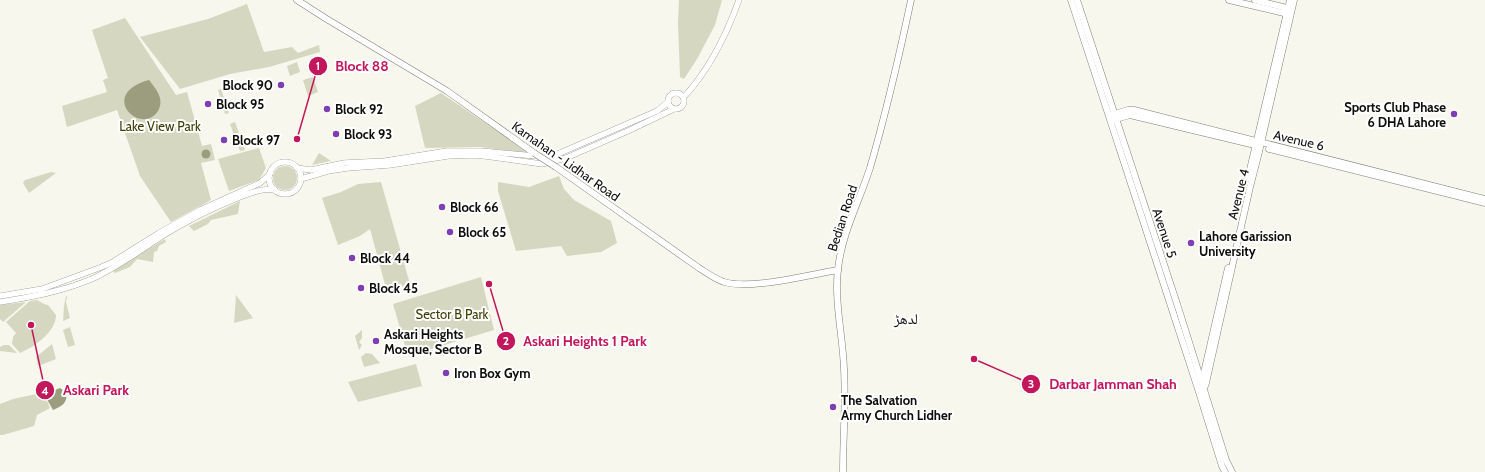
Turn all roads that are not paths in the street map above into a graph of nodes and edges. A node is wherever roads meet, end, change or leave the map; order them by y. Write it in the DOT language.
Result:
graph roads {
  1 [pos="297,0"];
  2 [pos="735,0"];
  3 [pos="739,0"];
  4 [pos="910,0"];
  5 [pos="1071,0"];
  6 [pos="1077,0"];
  7 [pos="1229,0"];
  8 [pos="1255,0"];
  9 [pos="1290,0"];
  10 [pos="1294,0"];
  11 [pos="1289,11"];
  12 [pos="683,96"];
  13 [pos="668,102"];
  14 [pos="674,109"];
  15 [pos="1112,118"];
  16 [pos="1260,130"];
  17 [pos="1244,140"];
  18 [pos="1259,144"];
  19 [pos="1273,148"];
  20 [pos="426,156"];
  21 [pos="1255,158"];
  22 [pos="297,168"];
  23 [pos="270,174"];
  24 [pos="301,179"];
  25 [pos="275,190"];
  26 [pos="1485,199"];
  27 [pos="1485,204"];
  28 [pos="838,270"];
  29 [pos="0,296"];
  30 [pos="0,302"];
  31 [pos="1198,381"];
  32 [pos="1201,388"];
  33 [pos="1213,428"];
  34 [pos="843,472"];
  35 [pos="1225,472"];
  36 [pos="1232,472"];
  1 -- 28 [label="main road, Kamahan - Lidhar Road, bridge"];
  2 -- 12 [label="street"];
  3 -- 12 [label="street"];
  4 -- 28 [label="main road, Bedian Road"];
  5 -- 15 [label="main road, Avenue 5"];
  6 -- 15 [label="main road, Avenue 5"];
  7 -- 11 [label="main road"];
  8 -- 11 [label="main road"];
  9 -- 11 [label="main road, Avenue 4"];
  10 -- 11 [label="main road, Avenue 4"];
  11 -- 16 [label="main road, Avenue 4"];
  12 -- 13 [label="street"];
  12 -- 14 [label="street"];
  13 -- 14 [label="street"];
  13 -- 20 [label="street"];
  14 -- 20 [label="street"];
  15 -- 17 [label="main road, Avenue 6"];
  15 -- 31 [label="main road, Avenue 5"];
  16 -- 17 [label="main road"];
  16 -- 18 [label="main road, Avenue 4"];
  16 -- 19 [label="main road"];
  17 -- 18 [label="main road, Avenue 6"];
  17 -- 21 [label="main road"];
  18 -- 19 [label="main road, Avenue 6"];
  18 -- 21 [label="main road, Avenue 4"];
  19 -- 21 [label="main road"];
  19 -- 26 [label="main road, Avenue 6"];
  19 -- 27 [label="main road, Avenue 6"];
  20 -- 22 [label="street"];
  20 -- 24 [label="street"];
  21 -- 31 [label="main road, Avenue 4"];
  21 -- 32 [label="main road, Avenue 4"];
  22 -- 23 [label="street"];
  22 -- 24 [label="street"];
  23 -- 25 [label="street"];
  23 -- 29 [label="street"];
  24 -- 25 [label="street"];
  25 -- 30 [label="street"];
  28 -- 34 [label="main road, Bedian Road"];
  31 -- 32 [label="main road, Avenue 5"];
  32 -- 33 [label="main road, Avenue 5"];
  33 -- 35 [label="main road, Avenue 5"];
  33 -- 36 [label="main road, Avenue 5"];
}
